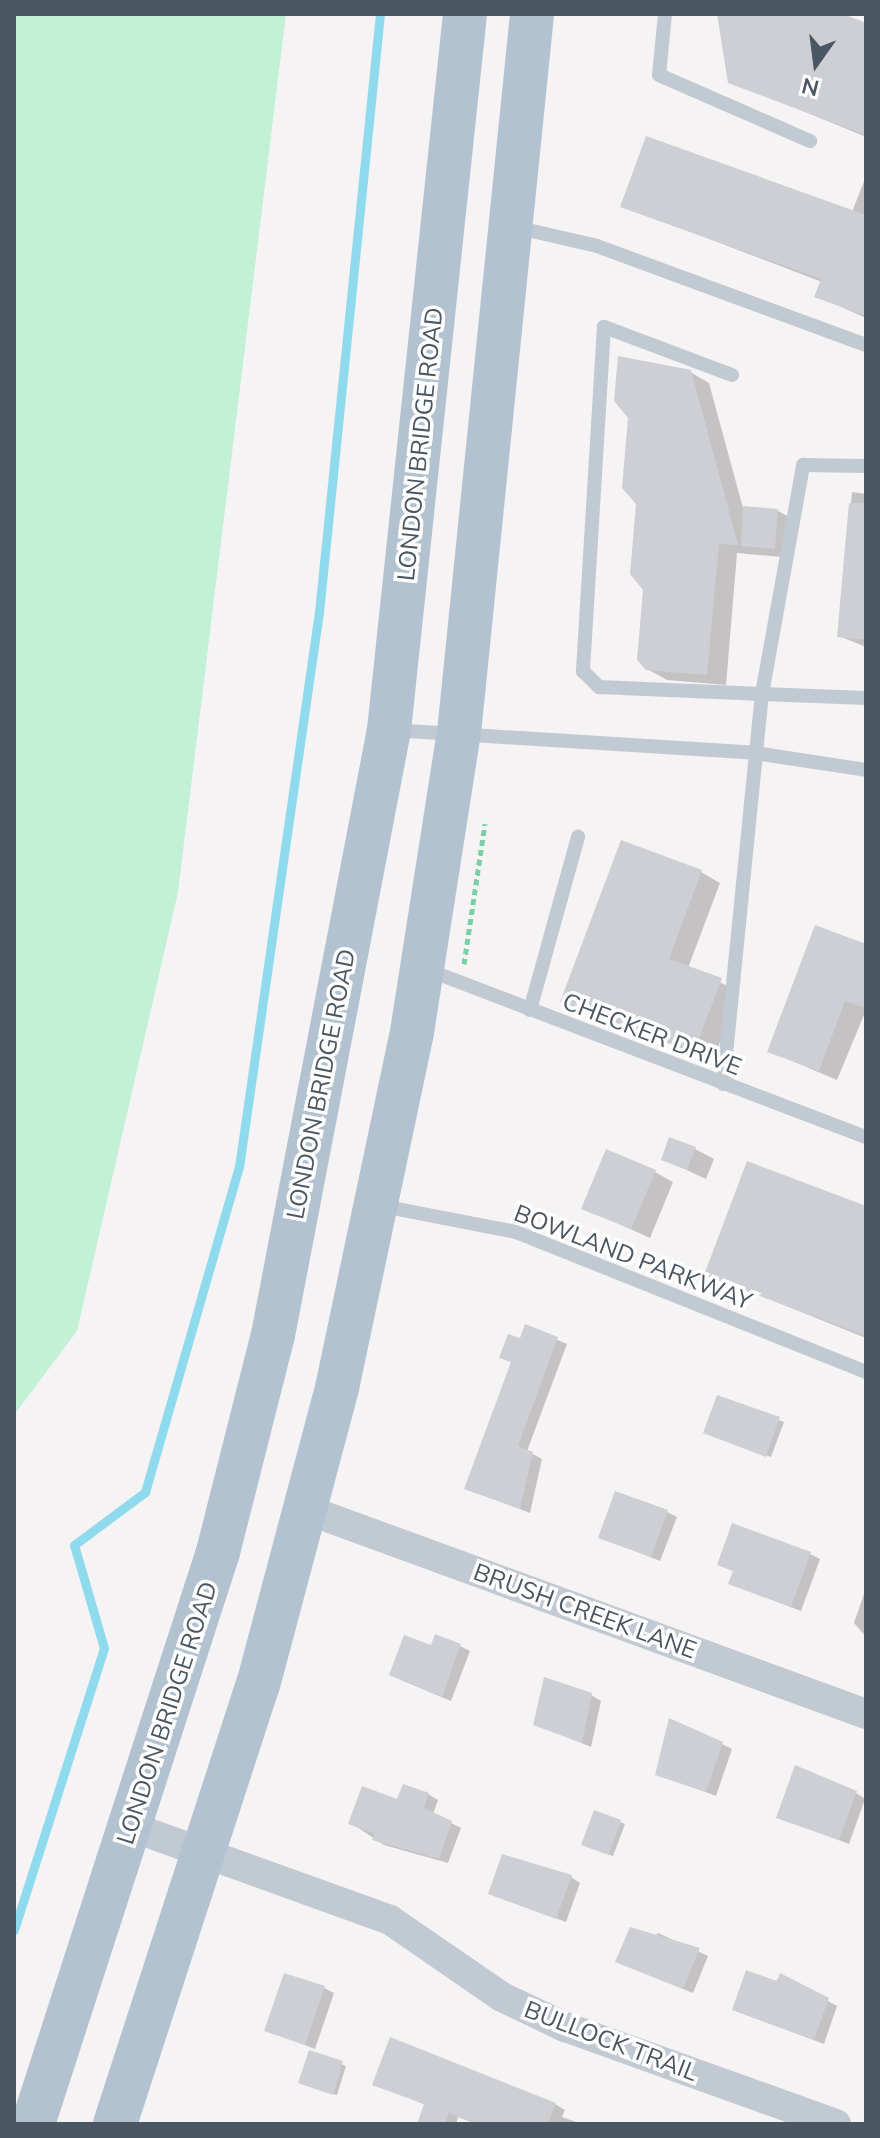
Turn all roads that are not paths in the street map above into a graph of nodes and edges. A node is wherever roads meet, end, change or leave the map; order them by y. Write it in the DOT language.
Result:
graph roads {
  1 [pos="465,14"];
  2 [pos="532,14"];
  3 [pos="665,14"];
  4 [pos="810,141"];
  5 [pos="507,225"];
  6 [pos="866,345"];
  7 [pos="732,375"];
  8 [pos="866,466"];
  9 [pos="762,694"];
  10 [pos="866,698"];
  11 [pos="389,730"];
  12 [pos="459,733"];
  13 [pos="755,753"];
  14 [pos="866,770"];
  15 [pos="578,837"];
  16 [pos="424,968"];
  17 [pos="530,1010"];
  18 [pos="723,1084"];
  19 [pos="866,1137"];
  20 [pos="378,1205"];
  21 [pos="866,1372"];
  22 [pos="305,1509"];
  23 [pos="866,1714"];
  24 [pos="132,1827"];
  25 [pos="210,1851"];
  26 [pos="33,2124"];
  27 [pos="115,2124"];
  28 [pos="836,2124"];
  1 -- 11 [label="main road, LONDON BRIDGE ROAD"];
  2 -- 5 [label="main road"];
  3 -- 4 [label="lane"];
  5 -- 6 [label="lane"];
  5 -- 12 [label="main road"];
  7 -- 9 [label="lane"];
  8 -- 9 [label="lane"];
  9 -- 10 [label="lane"];
  9 -- 13 [label="lane"];
  11 -- 12 [label="lane"];
  11 -- 24 [label="main road, LONDON BRIDGE ROAD"];
  12 -- 13 [label="lane"];
  12 -- 16 [label="main road"];
  13 -- 14 [label="lane"];
  13 -- 18 [label="lane"];
  15 -- 17 [label="lane"];
  16 -- 17 [label="lane, CHECKER DRIVE"];
  16 -- 20 [label="main road"];
  17 -- 18 [label="lane, CHECKER DRIVE"];
  18 -- 19 [label="lane, CHECKER DRIVE"];
  20 -- 21 [label="lane, BOWLAND PARKWAY"];
  20 -- 22 [label="main road"];
  22 -- 23 [label="street, BRUSH CREEK LANE"];
  22 -- 25 [label="main road"];
  24 -- 25 [label="street, BULLOCK TRAIL"];
  24 -- 26 [label="main road, LONDON BRIDGE ROAD"];
  25 -- 27 [label="main road"];
  25 -- 28 [label="street, BULLOCK TRAIL"];
}
